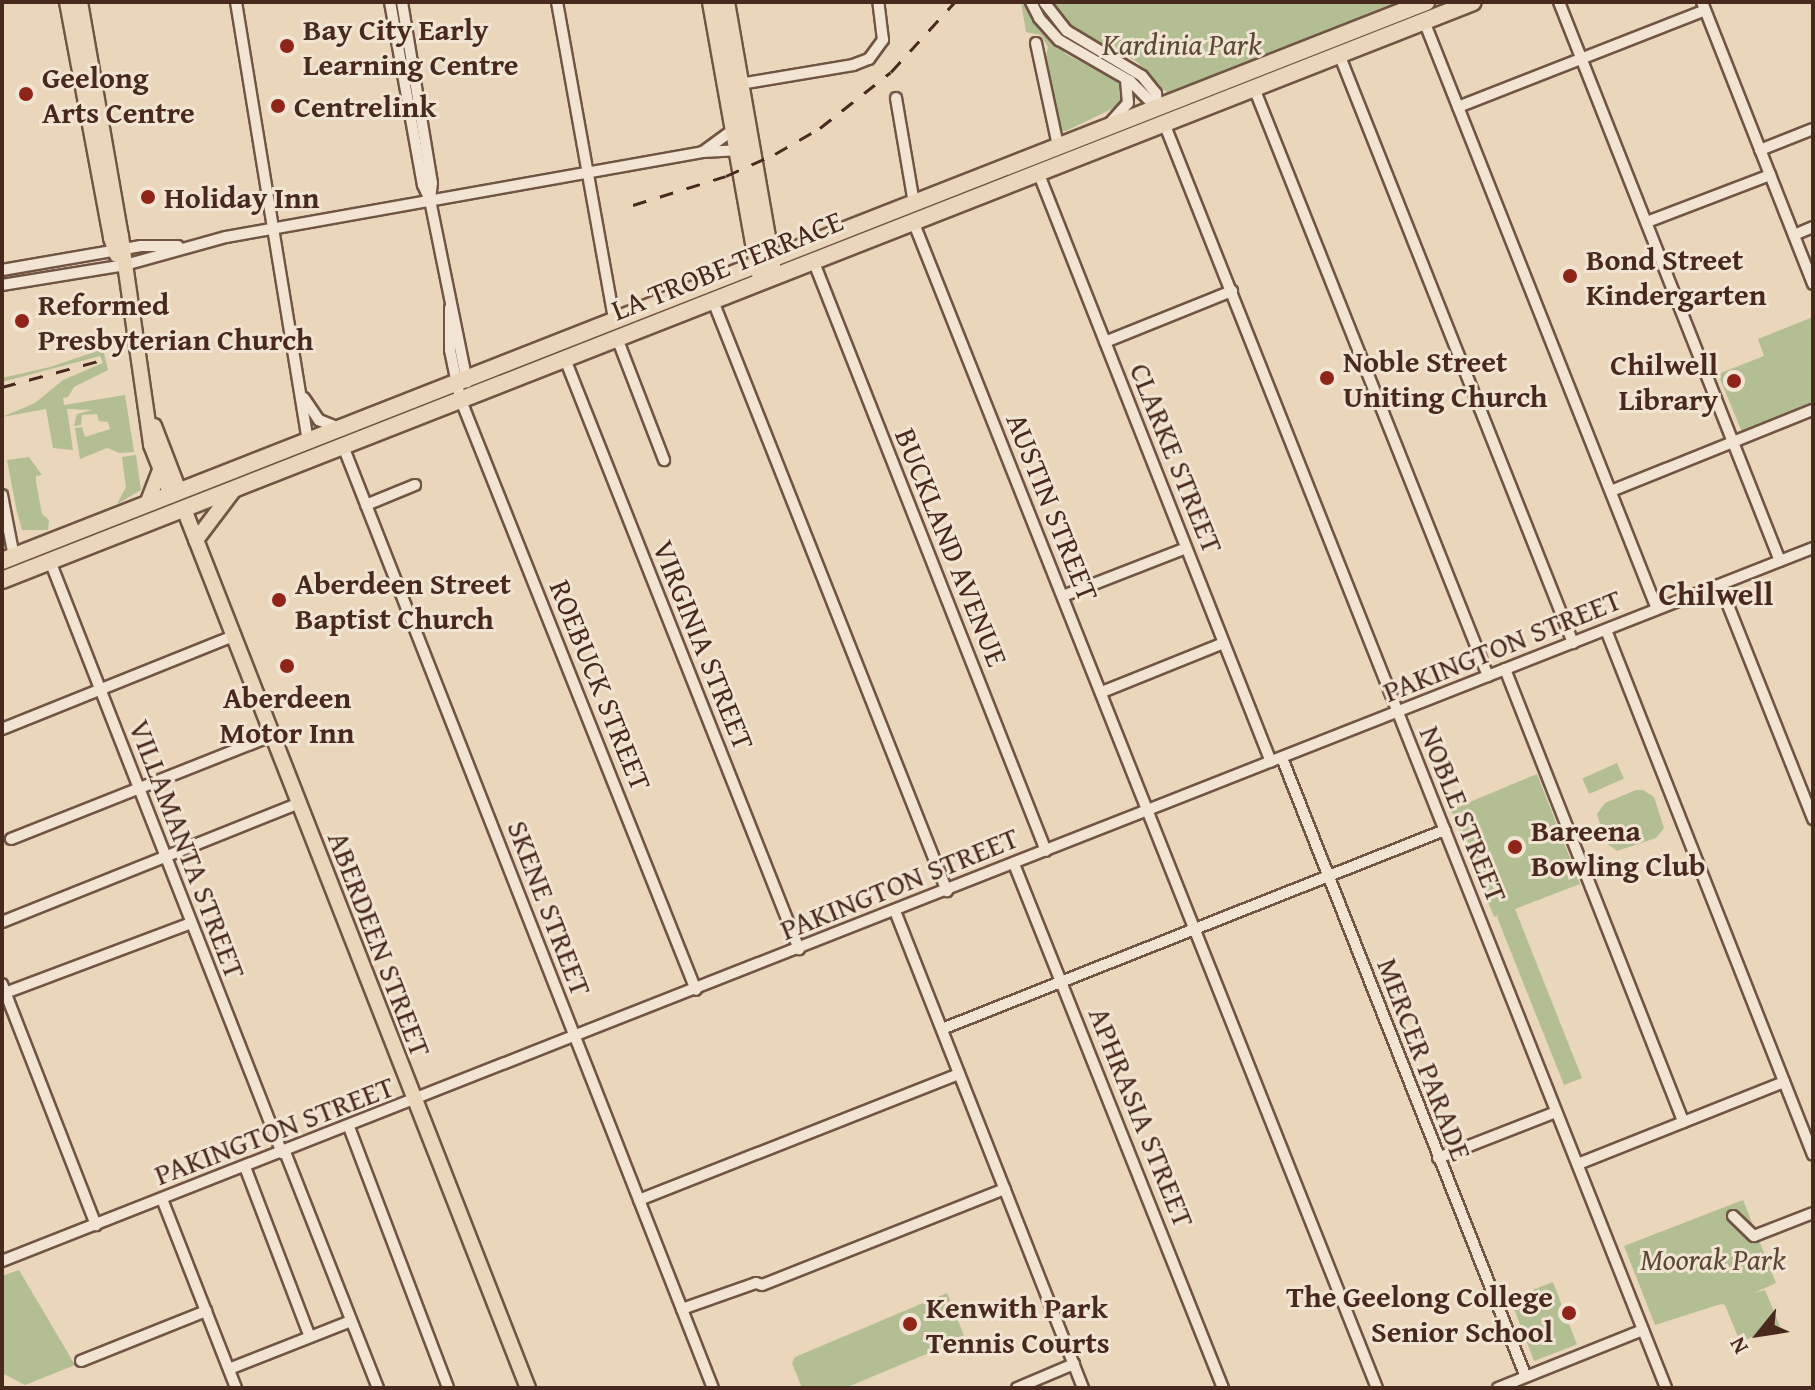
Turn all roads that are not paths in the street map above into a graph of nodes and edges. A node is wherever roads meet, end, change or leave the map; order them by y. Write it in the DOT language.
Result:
graph roads {
  1 [pos="67,2"];
  2 [pos="80,2"];
  3 [pos="236,2"];
  4 [pos="390,2"];
  5 [pos="402,2"];
  6 [pos="557,2"];
  7 [pos="711,2"];
  8 [pos="726,2"];
  9 [pos="878,2"];
  10 [pos="1031,2"];
  11 [pos="1044,2"];
  12 [pos="1426,2"];
  13 [pos="1473,2"];
  14 [pos="1559,2"];
  15 [pos="1703,6"];
  16 [pos="1424,21"];
  17 [pos="1036,43"];
  18 [pos="1339,54"];
  19 [pos="1581,58"];
  20 [pos="1125,77"];
  21 [pos="740,84"];
  22 [pos="1254,88"];
  23 [pos="896,98"];
  24 [pos="1458,107"];
  25 [pos="1161,116"];
  26 [pos="1107,126"];
  27 [pos="1813,129"];
  28 [pos="733,130"];
  29 [pos="1058,146"];
  30 [pos="737,150"];
  31 [pos="1760,150"];
  32 [pos="702,152"];
  33 [pos="588,172"];
  34 [pos="1038,172"];
  35 [pos="1770,175"];
  36 [pos="430,200"];
  37 [pos="914,203"];
  38 [pos="913,221"];
  39 [pos="1647,222"];
  40 [pos="1813,227"];
  41 [pos="274,228"];
  42 [pos="1794,235"];
  43 [pos="184,245"];
  44 [pos="119,250"];
  45 [pos="813,260"];
  46 [pos="36,264"];
  47 [pos="124,268"];
  48 [pos="2,270"];
  49 [pos="766,270"];
  50 [pos="38,280"];
  51 [pos="1813,284"];
  52 [pos="2,285"];
  53 [pos="1232,291"];
  54 [pos="713,301"];
  55 [pos="614,320"];
  56 [pos="617,338"];
  57 [pos="1105,342"];
  58 [pos="565,359"];
  59 [pos="461,386"];
  60 [pos="303,397"];
  61 [pos="1813,410"];
  62 [pos="146,411"];
  63 [pos="340,428"];
  64 [pos="308,441"];
  65 [pos="1733,441"];
  66 [pos="343,446"];
  67 [pos="664,460"];
  68 [pos="159,472"];
  69 [pos="415,485"];
  70 [pos="233,491"];
  71 [pos="1611,491"];
  72 [pos="175,493"];
  73 [pos="2,495"];
  74 [pos="147,504"];
  75 [pos="366,505"];
  76 [pos="184,513"];
  77 [pos="196,540"];
  78 [pos="1186,548"];
  79 [pos="1813,548"];
  80 [pos="8,559"];
  81 [pos="50,561"];
  82 [pos="1780,561"];
  83 [pos="2,580"];
  84 [pos="1720,585"];
  85 [pos="1063,596"];
  86 [pos="1657,609"];
  87 [pos="1606,630"];
  88 [pos="233,636"];
  89 [pos="1224,643"];
  90 [pos="1573,643"];
  91 [pos="1505,669"];
  92 [pos="1488,676"];
  93 [pos="101,689"];
  94 [pos="1102,692"];
  95 [pos="1398,712"];
  96 [pos="2,729"];
  97 [pos="271,736"];
  98 [pos="1276,760"];
  99 [pos="139,788"];
  100 [pos="297,804"];
  101 [pos="1149,811"];
  102 [pos="1813,819"];
  103 [pos="1445,830"];
  104 [pos="11,839"];
  105 [pos="1046,851"];
  106 [pos="165,857"];
  107 [pos="1014,864"];
  108 [pos="1327,875"];
  109 [pos="947,891"];
  110 [pos="895,911"];
  111 [pos="2,922"];
  112 [pos="191,923"];
  113 [pos="1195,929"];
  114 [pos="799,949"];
  115 [pos="1061,981"];
  116 [pos="4,988"];
  117 [pos="696,990"];
  118 [pos="942,1029"];
  119 [pos="575,1037"];
  120 [pos="959,1074"];
  121 [pos="1784,1082"];
  122 [pos="414,1101"];
  123 [pos="1556,1112"];
  124 [pos="1683,1122"];
  125 [pos="349,1127"];
  126 [pos="283,1152"];
  127 [pos="1813,1155"];
  128 [pos="1438,1158"];
  129 [pos="1578,1164"];
  130 [pos="245,1167"];
  131 [pos="1005,1189"];
  132 [pos="162,1199"];
  133 [pos="639,1200"];
  134 [pos="1813,1213"];
  135 [pos="1733,1216"];
  136 [pos="96,1225"];
  137 [pos="3,1259"];
  138 [pos="682,1309"];
  139 [pos="206,1311"];
  140 [pos="351,1321"];
  141 [pos="1643,1330"];
  142 [pos="310,1337"];
  143 [pos="81,1361"];
  144 [pos="1074,1364"];
  145 [pos="229,1369"];
  146 [pos="1526,1377"];
  147 [pos="236,1388"];
  148 [pos="378,1388"];
  149 [pos="448,1388"];
  150 [pos="528,1388"];
  151 [pos="713,1388"];
  152 [pos="1017,1388"];
  153 [pos="1083,1388"];
  154 [pos="1223,1388"];
  155 [pos="1377,1388"];
  156 [pos="1498,1388"];
  157 [pos="1666,1388"];
  1 -- 44 [label="main road"];
  2 -- 44 [label="main road"];
  3 -- 41 [label="street"];
  4 -- 36 [label="street"];
  5 -- 36 [label="street"];
  6 -- 33 [label="street"];
  7 -- 28 [label="highway"];
  8 -- 21 [label="highway"];
  9 -- 21 [label="street"];
  10 -- 20 [label="street"];
  11 -- 25 [label="street, NOBLE STREET"];
  12 -- 25 [label="highway, LA TROBE TERRACE"];
  13 -- 16 [label="highway, LA TROBE TERRACE"];
  14 -- 19 [label="street"];
  15 -- 19 [label="street"];
  15 -- 31 [label="street"];
  16 -- 18 [label="highway, LA TROBE TERRACE"];
  16 -- 24 [label="street"];
  17 -- 29 [label="street"];
  18 -- 22 [label="highway, LA TROBE TERRACE"];
  18 -- 90 [label="street"];
  19 -- 24 [label="street"];
  19 -- 39 [label="street"];
  20 -- 25 [label="street"];
  20 -- 26 [label="street"];
  21 -- 30 [label="highway"];
  21 -- 49 [label="highway"];
  22 -- 25 [label="highway, LA TROBE TERRACE"];
  22 -- 92 [label="street"];
  23 -- 37 [label="street"];
  24 -- 71 [label="street"];
  25 -- 26 [label="highway, LA TROBE TERRACE"];
  25 -- 34 [label="highway, LA TROBE TERRACE"];
  25 -- 53 [label="street, NOBLE STREET"];
  26 -- 29 [label="highway, LA TROBE TERRACE"];
  27 -- 31 [label="street"];
  28 -- 30 [label="highway"];
  28 -- 32 [label="street"];
  29 -- 37 [label="highway, LA TROBE TERRACE"];
  30 -- 32 [label="street"];
  30 -- 49 [label="highway"];
  31 -- 35 [label="street"];
  32 -- 33 [label="street"];
  33 -- 36 [label="street"];
  33 -- 55 [label="street"];
  34 -- 38 [label="highway, LA TROBE TERRACE"];
  34 -- 57 [label="street, CLARKE STREET"];
  35 -- 39 [label="street"];
  35 -- 42 [label="street"];
  36 -- 41 [label="street"];
  36 -- 59 [label="street, ROEBUCK STREET"];
  37 -- 49 [label="highway, LA TROBE TERRACE"];
  38 -- 45 [label="highway, LA TROBE TERRACE"];
  38 -- 85 [label="street, AUSTIN STREET"];
  39 -- 65 [label="street"];
  40 -- 42 [label="street"];
  41 -- 43 [label="street"];
  41 -- 60 [label="street"];
  42 -- 51 [label="street"];
  43 -- 44 [label="street"];
  43 -- 47 [label="street"];
  44 -- 46 [label="street"];
  44 -- 47 [label="main road"];
  45 -- 49 [label="highway, LA TROBE TERRACE"];
  45 -- 105 [label="street, BUCKLAND AVENUE"];
  46 -- 48 [label="street"];
  46 -- 50 [label="street"];
  47 -- 50 [label="street"];
  47 -- 62 [label="main road"];
  49 -- 54 [label="highway, LA TROBE TERRACE"];
  49 -- 55 [label="highway, LA TROBE TERRACE"];
  50 -- 52 [label="street"];
  53 -- 57 [label="street"];
  53 -- 95 [label="street, NOBLE STREET"];
  54 -- 56 [label="highway, LA TROBE TERRACE"];
  54 -- 109 [label="street"];
  55 -- 59 [label="highway, LA TROBE TERRACE"];
  56 -- 58 [label="highway, LA TROBE TERRACE"];
  56 -- 67 [label="street"];
  57 -- 78 [label="street, CLARKE STREET"];
  58 -- 59 [label="highway, LA TROBE TERRACE"];
  58 -- 114 [label="street, VIRGINIA STREET"];
  59 -- 63 [label="highway, LA TROBE TERRACE"];
  59 -- 66 [label="highway, LA TROBE TERRACE"];
  59 -- 117 [label="street, ROEBUCK STREET"];
  60 -- 63 [label="street"];
  60 -- 64 [label="street"];
  61 -- 65 [label="street"];
  62 -- 68 [label="main road"];
  62 -- 72 [label="main road"];
  63 -- 64 [label="highway, LA TROBE TERRACE"];
  64 -- 72 [label="highway, LA TROBE TERRACE"];
  65 -- 71 [label="street"];
  65 -- 82 [label="street"];
  66 -- 70 [label="highway, LA TROBE TERRACE"];
  66 -- 75 [label="street, SKENE STREET"];
  68 -- 72 [label="main road"];
  68 -- 74 [label="main road"];
  69 -- 75 [label="street"];
  70 -- 76 [label="highway, LA TROBE TERRACE"];
  70 -- 77 [label="main road"];
  71 -- 86 [label="street"];
  72 -- 74 [label="highway, LA TROBE TERRACE"];
  72 -- 76 [label="highway"];
  73 -- 80 [label="street"];
  74 -- 80 [label="highway, LA TROBE TERRACE"];
  75 -- 119 [label="street, SKENE STREET"];
  76 -- 77 [label="main road, ABERDEEN STREET"];
  76 -- 81 [label="highway, LA TROBE TERRACE"];
  77 -- 88 [label="main road, ABERDEEN STREET"];
  78 -- 85 [label="street"];
  78 -- 89 [label="street, CLARKE STREET"];
  79 -- 82 [label="street, PAKINGTON STREET"];
  81 -- 83 [label="highway, LA TROBE TERRACE"];
  81 -- 93 [label="street, VILLAMANTA STREET"];
  82 -- 84 [label="street, PAKINGTON STREET"];
  84 -- 86 [label="street, PAKINGTON STREET"];
  84 -- 102 [label="street"];
  85 -- 94 [label="street, AUSTIN STREET"];
  86 -- 87 [label="street, PAKINGTON STREET"];
  87 -- 90 [label="street, PAKINGTON STREET"];
  87 -- 121 [label="street"];
  88 -- 93 [label="street"];
  88 -- 97 [label="main road, ABERDEEN STREET"];
  89 -- 94 [label="street"];
  89 -- 98 [label="street, CLARKE STREET"];
  90 -- 91 [label="street, PAKINGTON STREET"];
  91 -- 92 [label="street, PAKINGTON STREET"];
  91 -- 124 [label="street"];
  92 -- 95 [label="street, PAKINGTON STREET"];
  93 -- 96 [label="street"];
  93 -- 99 [label="street, VILLAMANTA STREET"];
  94 -- 101 [label="street, AUSTIN STREET"];
  95 -- 98 [label="street, PAKINGTON STREET"];
  95 -- 103 [label="street, NOBLE STREET"];
  97 -- 99 [label="street"];
  97 -- 100 [label="main road, ABERDEEN STREET"];
  98 -- 101 [label="street, PAKINGTON STREET"];
  98 -- 108 [label="street, MERCER PARADE"];
  99 -- 104 [label="street"];
  99 -- 106 [label="street, VILLAMANTA STREET"];
  100 -- 106 [label="street"];
  100 -- 122 [label="main road, ABERDEEN STREET"];
  101 -- 105 [label="street, PAKINGTON STREET"];
  101 -- 113 [label="street, AUSTIN STREET"];
  103 -- 108 [label="street"];
  103 -- 123 [label="street, NOBLE STREET"];
  105 -- 107 [label="street, PAKINGTON STREET"];
  106 -- 111 [label="street"];
  106 -- 112 [label="street, VILLAMANTA STREET"];
  107 -- 109 [label="street, PAKINGTON STREET"];
  107 -- 115 [label="street, APHRASIA STREET"];
  108 -- 113 [label="street"];
  108 -- 128 [label="street, MERCER PARADE"];
  109 -- 110 [label="street, PAKINGTON STREET"];
  110 -- 114 [label="street, PAKINGTON STREET"];
  110 -- 118 [label="street"];
  112 -- 116 [label="street"];
  112 -- 126 [label="street, VILLAMANTA STREET"];
  113 -- 115 [label="street"];
  113 -- 155 [label="street, AUSTIN STREET"];
  114 -- 117 [label="street, PAKINGTON STREET"];
  115 -- 118 [label="street"];
  115 -- 154 [label="street, APHRASIA STREET"];
  116 -- 136 [label="street"];
  117 -- 119 [label="street, PAKINGTON STREET"];
  118 -- 120 [label="street"];
  119 -- 122 [label="street, PAKINGTON STREET"];
  119 -- 133 [label="street, SKENE STREET"];
  120 -- 131 [label="street"];
  120 -- 133 [label="street"];
  121 -- 124 [label="street"];
  121 -- 127 [label="street"];
  122 -- 125 [label="street, PAKINGTON STREET"];
  122 -- 150 [label="main road, ABERDEEN STREET"];
  123 -- 128 [label="street"];
  123 -- 129 [label="street, NOBLE STREET"];
  124 -- 129 [label="street"];
  125 -- 126 [label="street, PAKINGTON STREET"];
  125 -- 149 [label="street"];
  126 -- 130 [label="street, PAKINGTON STREET"];
  126 -- 140 [label="street, VILLAMANTA STREET"];
  128 -- 146 [label="street, MERCER PARADE"];
  129 -- 141 [label="street, NOBLE STREET"];
  130 -- 132 [label="street, PAKINGTON STREET"];
  130 -- 142 [label="street"];
  131 -- 138 [label="street"];
  131 -- 144 [label="street"];
  132 -- 136 [label="street, PAKINGTON STREET"];
  132 -- 139 [label="street"];
  133 -- 138 [label="street, SKENE STREET"];
  134 -- 135 [label="street"];
  136 -- 137 [label="street, PAKINGTON STREET"];
  138 -- 151 [label="street, SKENE STREET"];
  139 -- 143 [label="street"];
  139 -- 145 [label="street"];
  140 -- 142 [label="street"];
  140 -- 148 [label="street, VILLAMANTA STREET"];
  141 -- 146 [label="street"];
  141 -- 157 [label="street, NOBLE STREET"];
  142 -- 145 [label="street"];
  144 -- 152 [label="street"];
  144 -- 153 [label="street"];
  145 -- 147 [label="street"];
  146 -- 156 [label="street"];
}
